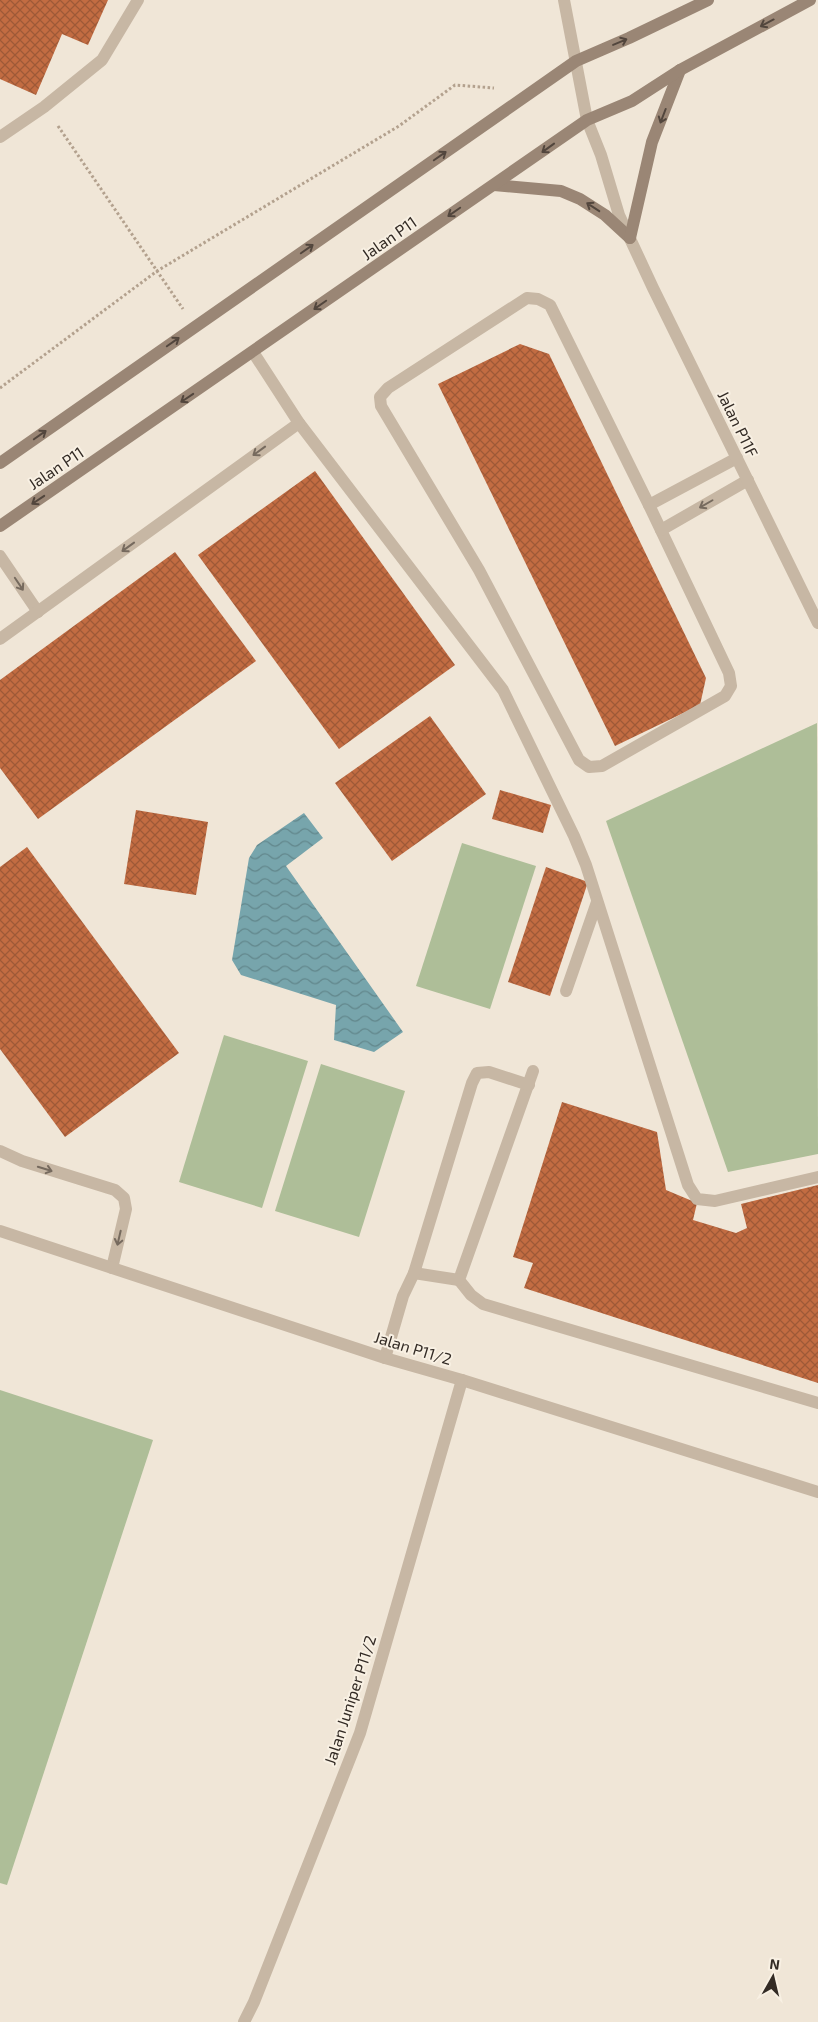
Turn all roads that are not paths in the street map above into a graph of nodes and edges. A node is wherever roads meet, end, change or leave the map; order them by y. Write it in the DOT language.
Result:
graph roads {
  1 [pos="138,0"];
  2 [pos="564,0"];
  3 [pos="708,0"];
  4 [pos="810,0"];
  5 [pos="576,61"];
  6 [pos="680,70"];
  7 [pos="587,120"];
  8 [pos="0,137"];
  9 [pos="494,185"];
  10 [pos="630,238"];
  11 [pos="253,352"];
  12 [pos="299,423"];
  13 [pos="737,458"];
  14 [pos="0,463"];
  15 [pos="748,480"];
  16 [pos="649,505"];
  17 [pos="0,526"];
  18 [pos="661,530"];
  19 [pos="0,556"];
  20 [pos="38,612"];
  21 [pos="818,623"];
  22 [pos="0,639"];
  23 [pos="597,902"];
  24 [pos="566,992"];
  25 [pos="533,1071"];
  26 [pos="529,1085"];
  27 [pos="0,1151"];
  28 [pos="818,1177"];
  29 [pos="0,1231"];
  30 [pos="112,1268"];
  31 [pos="414,1273"];
  32 [pos="459,1280"];
  33 [pos="385,1358"];
  34 [pos="462,1380"];
  35 [pos="818,1403"];
  36 [pos="818,1492"];
  37 [pos="244,2022"];
  1 -- 8 [label="street"];
  2 -- 5 [label="street, Jalan P11F"];
  5 -- 3 [label="main road, one-way"];
  4 -- 6 [label="main road, Jalan P11, one-way"];
  5 -- 7 [label="street, Jalan P11F"];
  14 -- 5 [label="main road, one-way"];
  6 -- 7 [label="main road, Jalan P11"];
  6 -- 10 [label="main road, one-way"];
  7 -- 9 [label="main road, Jalan P11, one-way"];
  7 -- 10 [label="street, Jalan P11F"];
  10 -- 9 [label="main road, one-way"];
  9 -- 11 [label="main road, Jalan P11, one-way"];
  10 -- 13 [label="street, Jalan P11F"];
  11 -- 12 [label="street"];
  11 -- 17 [label="main road, Jalan P11, one-way"];
  12 -- 20 [label="street, one-way"];
  12 -- 23 [label="street"];
  13 -- 15 [label="street, Jalan P11F"];
  13 -- 16 [label="street"];
  15 -- 18 [label="street, one-way"];
  15 -- 21 [label="street, Jalan P11F"];
  16 -- 18 [label="street"];
  16 -- 18 [label="street"];
  19 -- 20 [label="street, one-way"];
  20 -- 22 [label="street"];
  23 -- 24 [label="street"];
  23 -- 28 [label="street"];
  25 -- 26 [label="street"];
  26 -- 31 [label="street"];
  26 -- 32 [label="street"];
  27 -- 30 [label="street, one-way"];
  29 -- 30 [label="street, Jalan P11/2"];
  30 -- 33 [label="street, Jalan P11/2"];
  31 -- 32 [label="street"];
  31 -- 33 [label="street"];
  32 -- 35 [label="street"];
  33 -- 34 [label="street, Jalan P11/2"];
  34 -- 36 [label="street, Jalan P11/2"];
  34 -- 37 [label="street, Jalan Juniper P11/2"];
}
